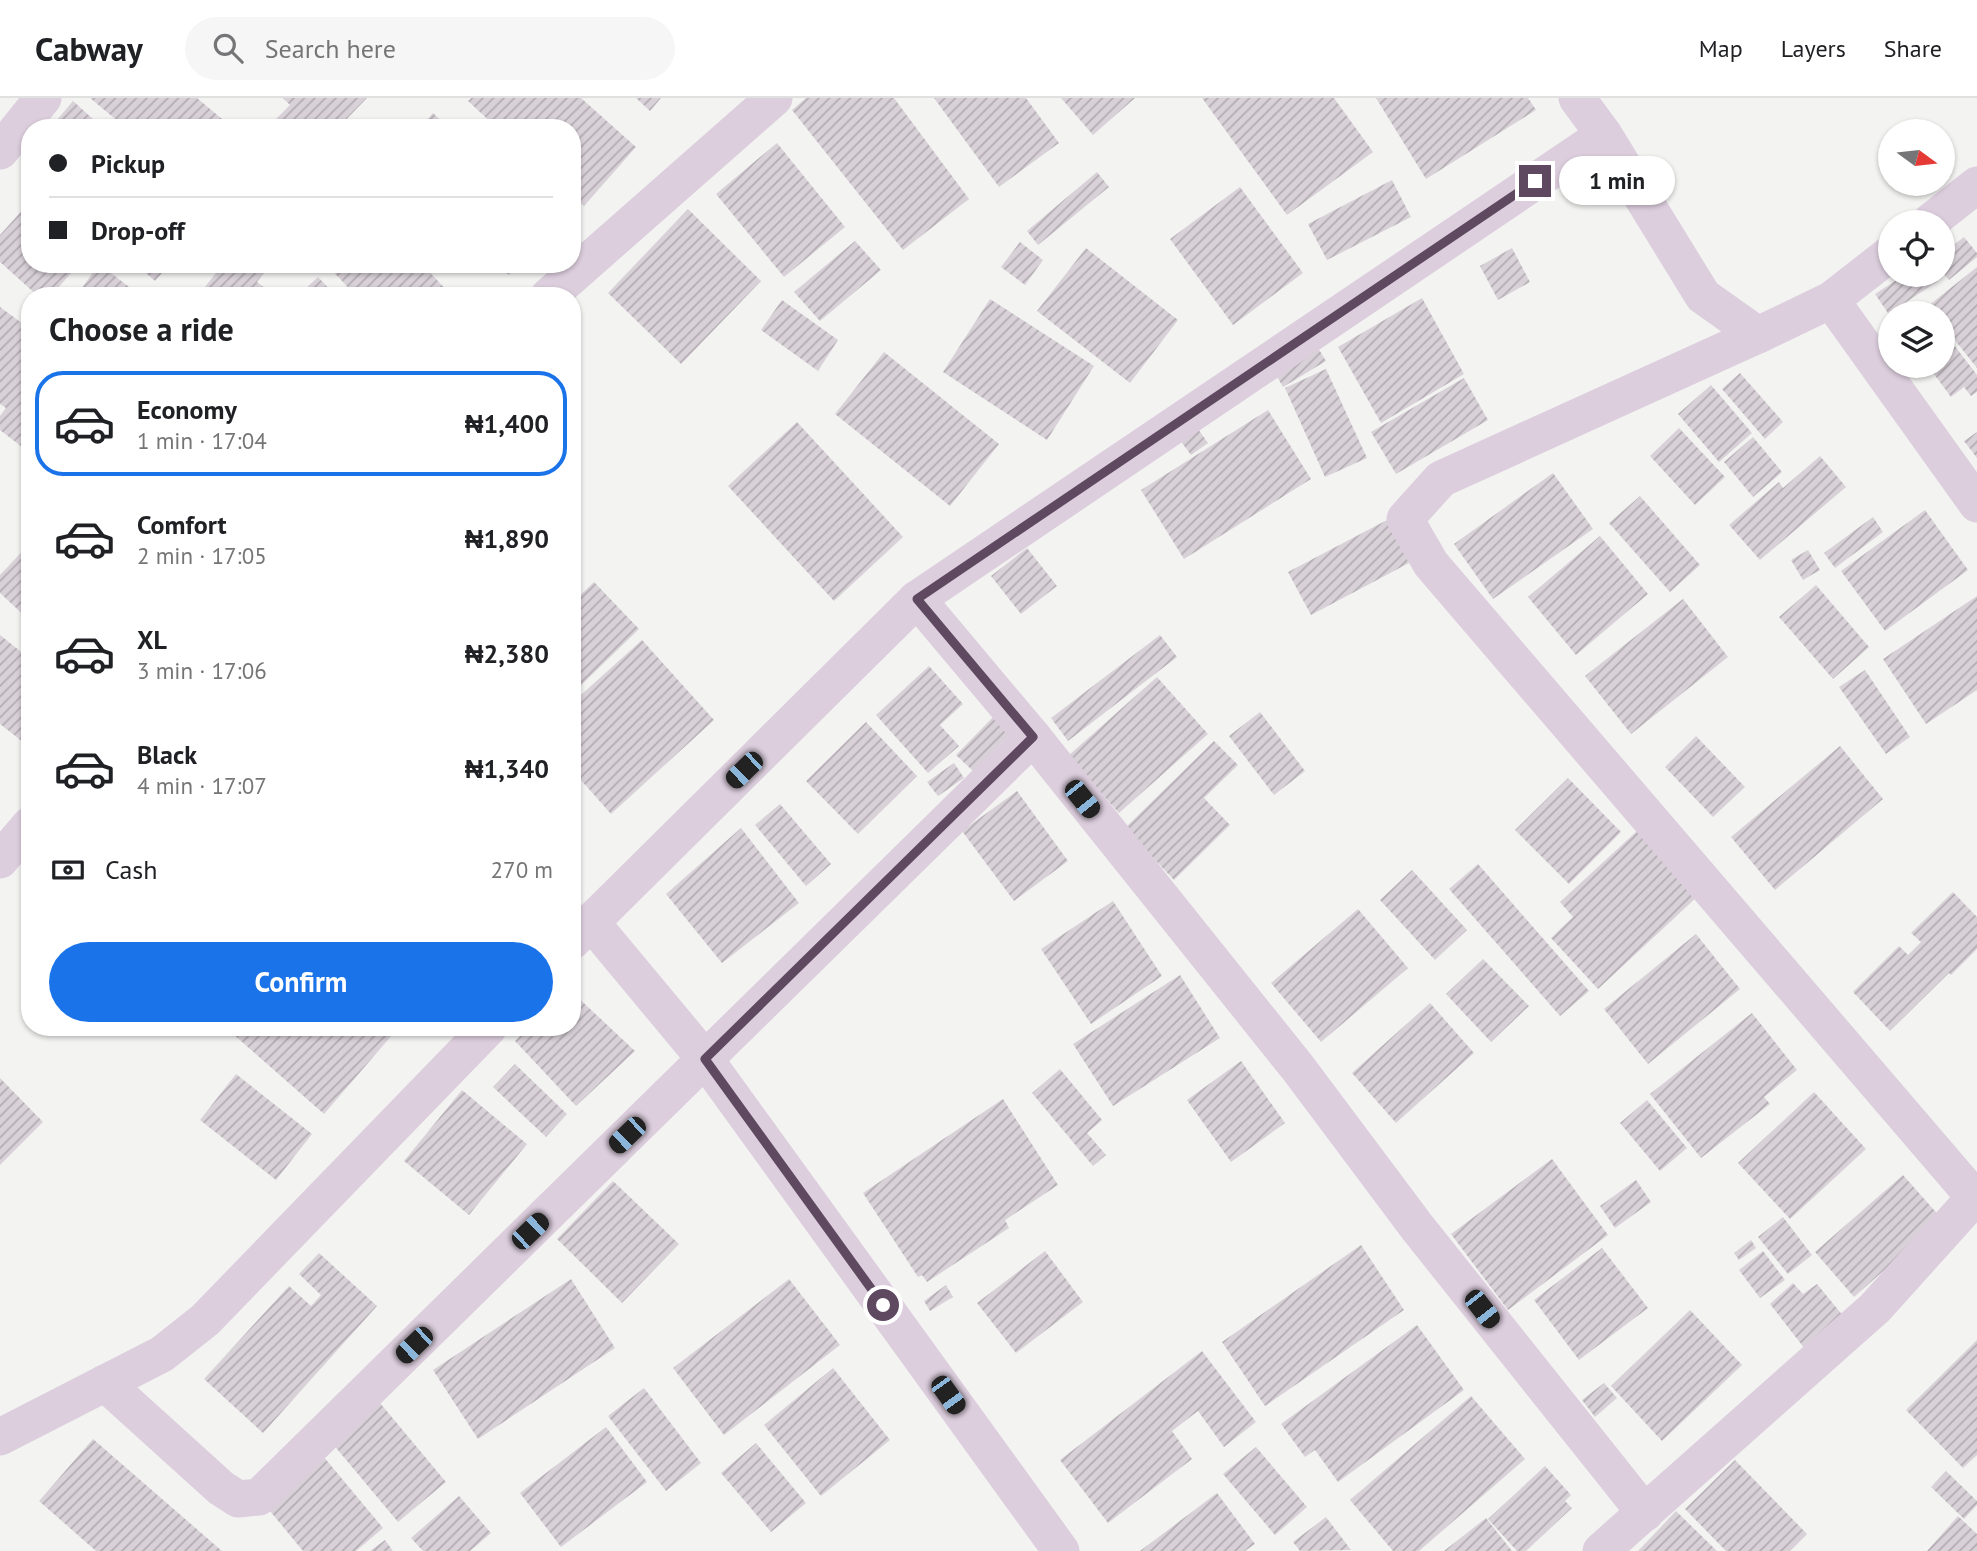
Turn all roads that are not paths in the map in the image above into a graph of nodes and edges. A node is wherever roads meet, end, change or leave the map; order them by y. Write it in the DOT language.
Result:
graph roads {
  1 [pos="43,98"];
  2 [pos="774,98"];
  3 [pos="1577,98"];
  4 [pos="26,119"];
  5 [pos="21,125"];
  6 [pos="1604,135"];
  7 [pos="0,151"];
  8 [pos="1977,185"];
  9 [pos="1945,210"];
  10 [pos="1878,263"];
  11 [pos="581,268"];
  12 [pos="575,273"];
  13 [pos="559,287"];
  14 [pos="1831,300"];
  15 [pos="1758,335"];
  16 [pos="1977,504"];
  17 [pos="917,599"];
  18 [pos="1033,737"];
  19 [pos="21,836"];
  20 [pos="0,860"];
  21 [pos="582,931"];
  22 [pos="480,1036"];
  23 [pos="705,1059"];
  24 [pos="1976,1196"];
  25 [pos="105,1383"];
  26 [pos="0,1437"];
  27 [pos="1645,1513"];
  28 [pos="1061,1551"];
  29 [pos="1601,1551"];
  1 -- 4 [label="street"];
  2 -- 11 [label="street"];
  3 -- 6 [label="street"];
  5 -- 7 [label="street"];
  6 -- 15 [label="street"];
  6 -- 17 [label="street"];
  8 -- 9 [label="street"];
  10 -- 14 [label="street"];
  12 -- 13 [label="street"];
  14 -- 15 [label="street"];
  14 -- 16 [label="street"];
  15 -- 24 [label="street"];
  17 -- 18 [label="street"];
  17 -- 21 [label="street"];
  18 -- 23 [label="street"];
  18 -- 27 [label="street"];
  19 -- 20 [label="street"];
  21 -- 23 [label="street"];
  22 -- 25 [label="street"];
  23 -- 25 [label="street"];
  23 -- 28 [label="street"];
  24 -- 27 [label="street"];
  25 -- 26 [label="street"];
  27 -- 29 [label="street"];
}
